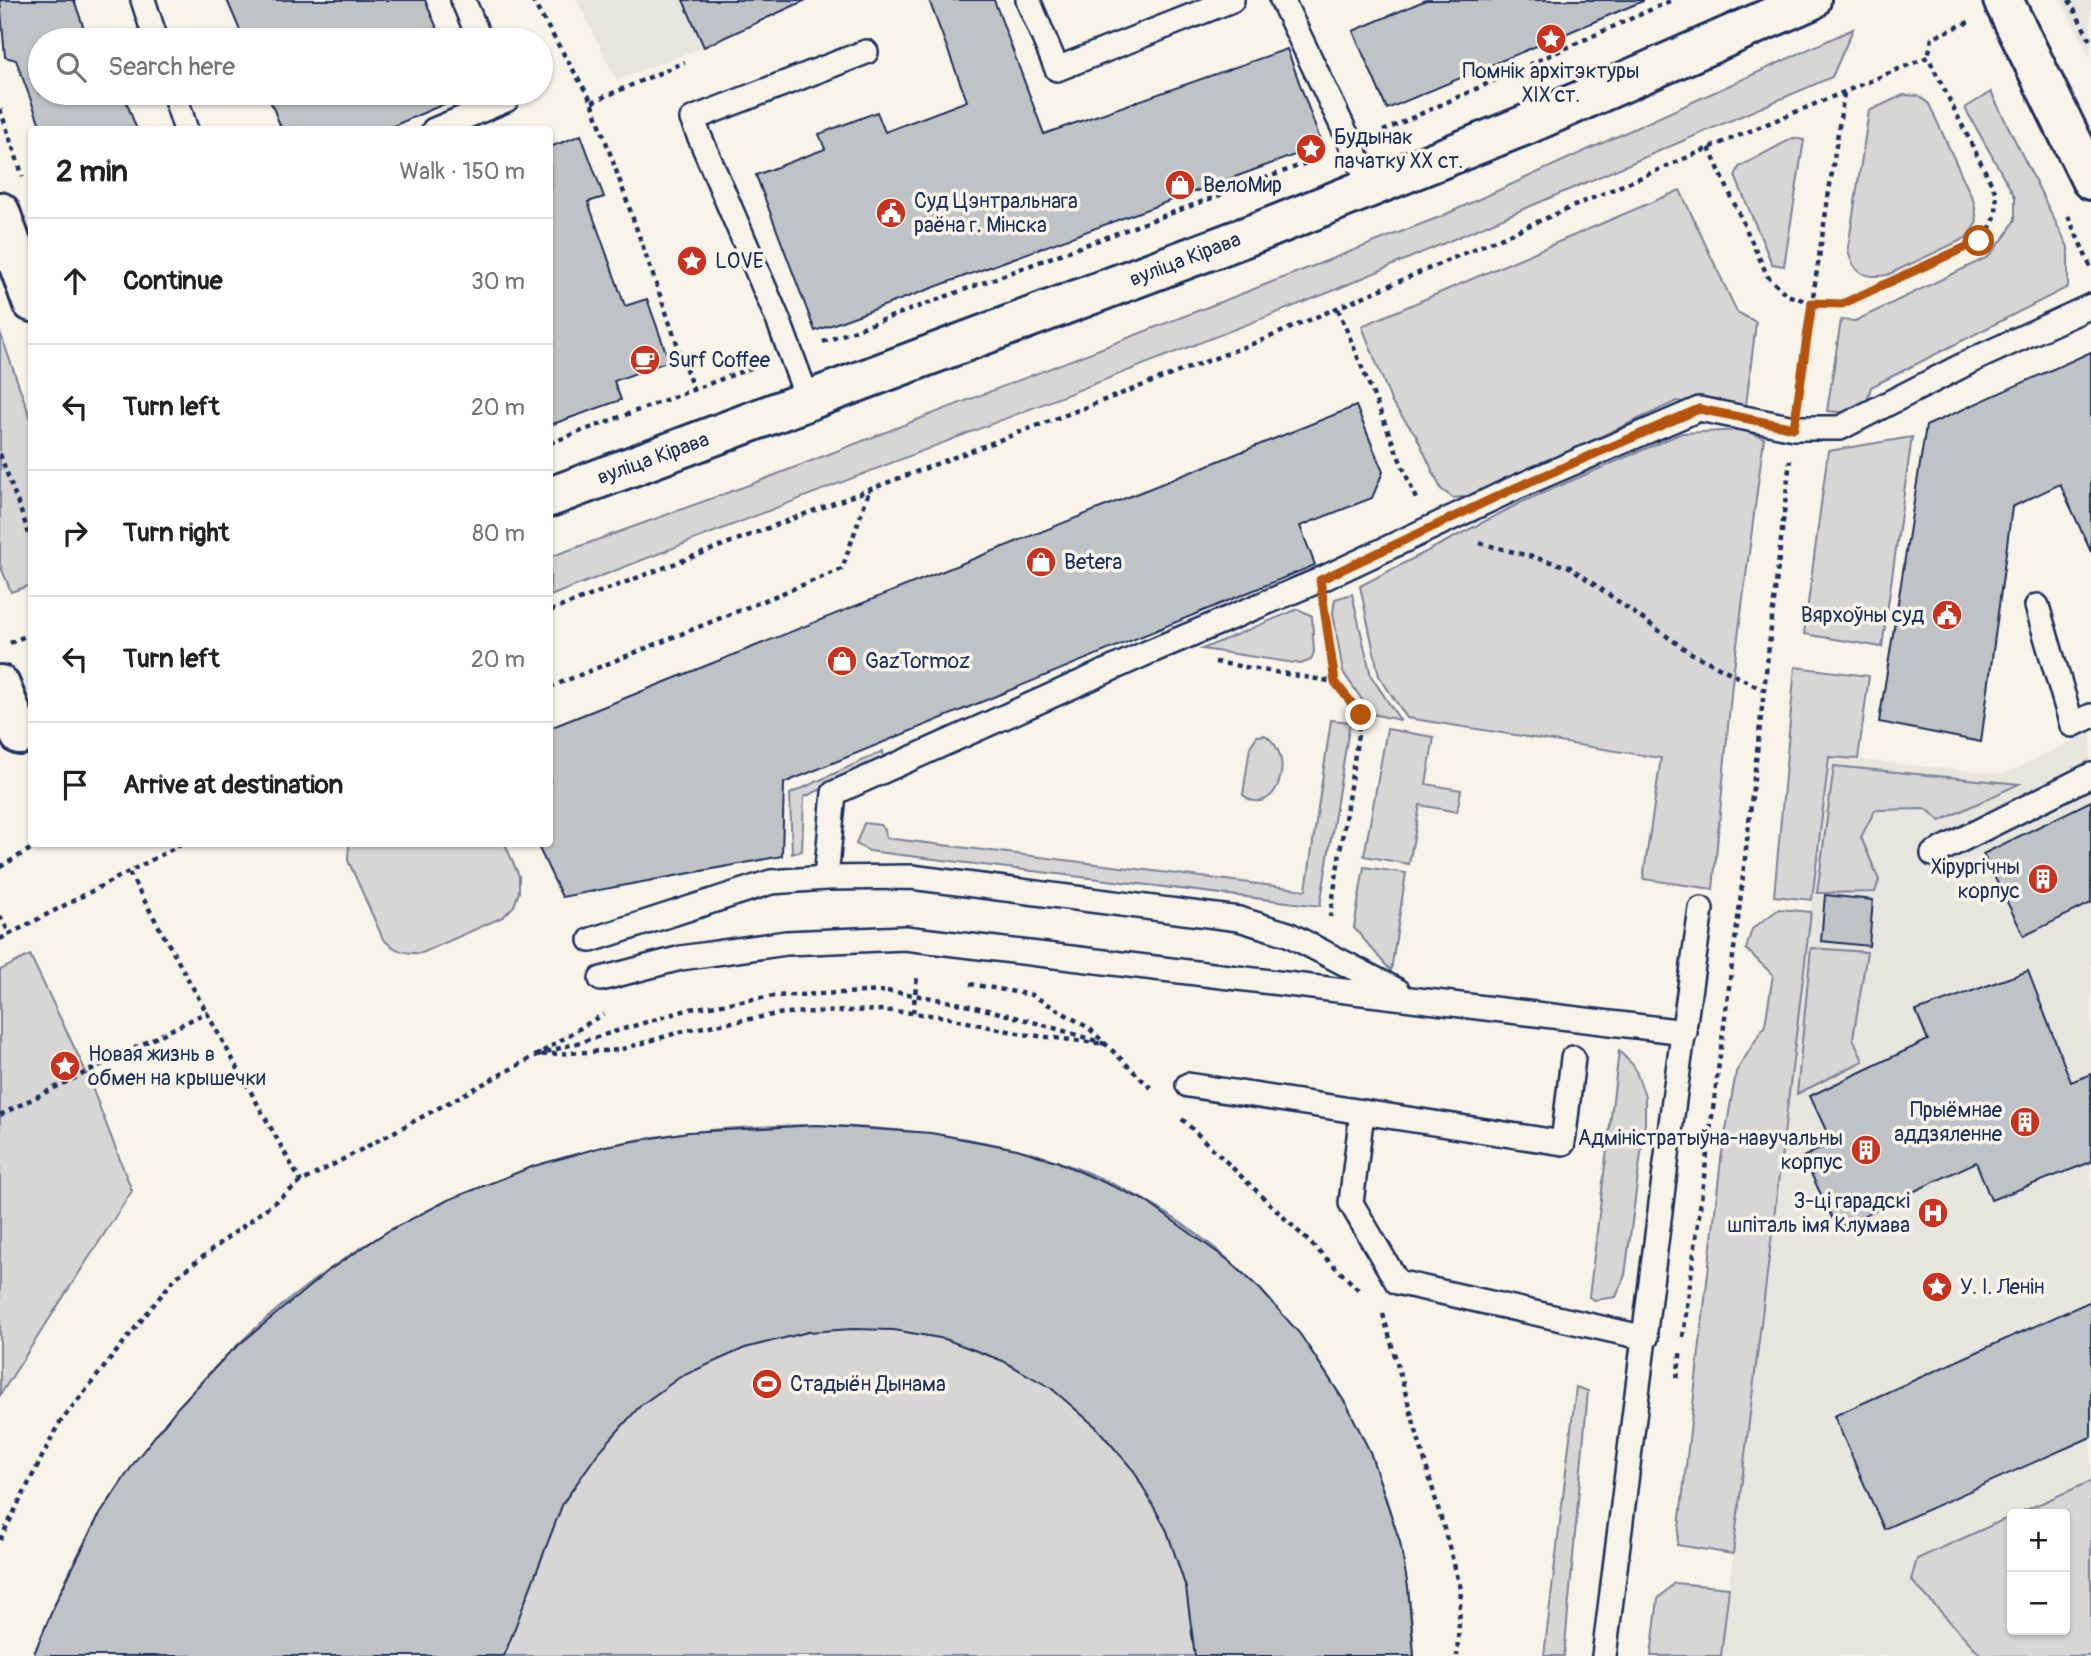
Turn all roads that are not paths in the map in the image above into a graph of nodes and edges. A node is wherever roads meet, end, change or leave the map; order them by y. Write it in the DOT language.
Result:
graph roads {
  1 [pos="143,0"];
  2 [pos="463,0"];
  3 [pos="1028,0"];
  4 [pos="1232,0"];
  5 [pos="1282,0"];
  6 [pos="1811,0"];
  7 [pos="2004,0"];
  8 [pos="152,28"];
  9 [pos="475,28"];
  10 [pos="866,51"];
  11 [pos="178,105"];
  12 [pos="494,105"];
  13 [pos="185,126"];
  14 [pos="444,126"];
  15 [pos="2091,180"];
  16 [pos="1371,186"];
  17 [pos="0,212"];
  18 [pos="28,291"];
  19 [pos="2091,306"];
  20 [pos="808,400"];
  21 [pos="553,496"];
  22 [pos="2037,606"];
  23 [pos="0,685"];
  24 [pos="2091,716"];
  25 [pos="17,736"];
  26 [pos="2091,775"];
  27 [pos="1933,854"];
  28 [pos="826,878"];
  29 [pos="1701,909"];
  30 [pos="590,940"];
  31 [pos="601,979"];
  32 [pos="1410,998"];
  33 [pos="1685,1032"];
  34 [pos="1573,1058"];
  35 [pos="1188,1085"];
  36 [pos="1362,1112"];
  37 [pos="1646,1338"];
  38 [pos="1604,1656"];
  1 -- 8 [label="lane"];
  2 -- 9 [label="lane"];
  3 -- 4 [label="lane"];
  5 -- 16 [label="lane"];
  6 -- 16 [label="main road, вуліца Кірава"];
  7 -- 15 [label="main road"];
  10 -- 20 [label="lane"];
  11 -- 13 [label="lane"];
  12 -- 14 [label="lane"];
  16 -- 20 [label="main road, вуліца Кірава"];
  17 -- 18 [label="main road"];
  19 -- 28 [label="lane"];
  20 -- 21 [label="main road, вуліца Кірава"];
  22 -- 24 [label="lane"];
  23 -- 25 [label="main road"];
  26 -- 27 [label="lane"];
  28 -- 30 [label="lane"];
  28 -- 32 [label="lane"];
  29 -- 33 [label="lane"];
  31 -- 32 [label="lane"];
  32 -- 33 [label="lane"];
  33 -- 37 [label="lane"];
  34 -- 36 [label="lane"];
  35 -- 36 [label="lane"];
  36 -- 37 [label="lane"];
  37 -- 38 [label="lane"];
}
